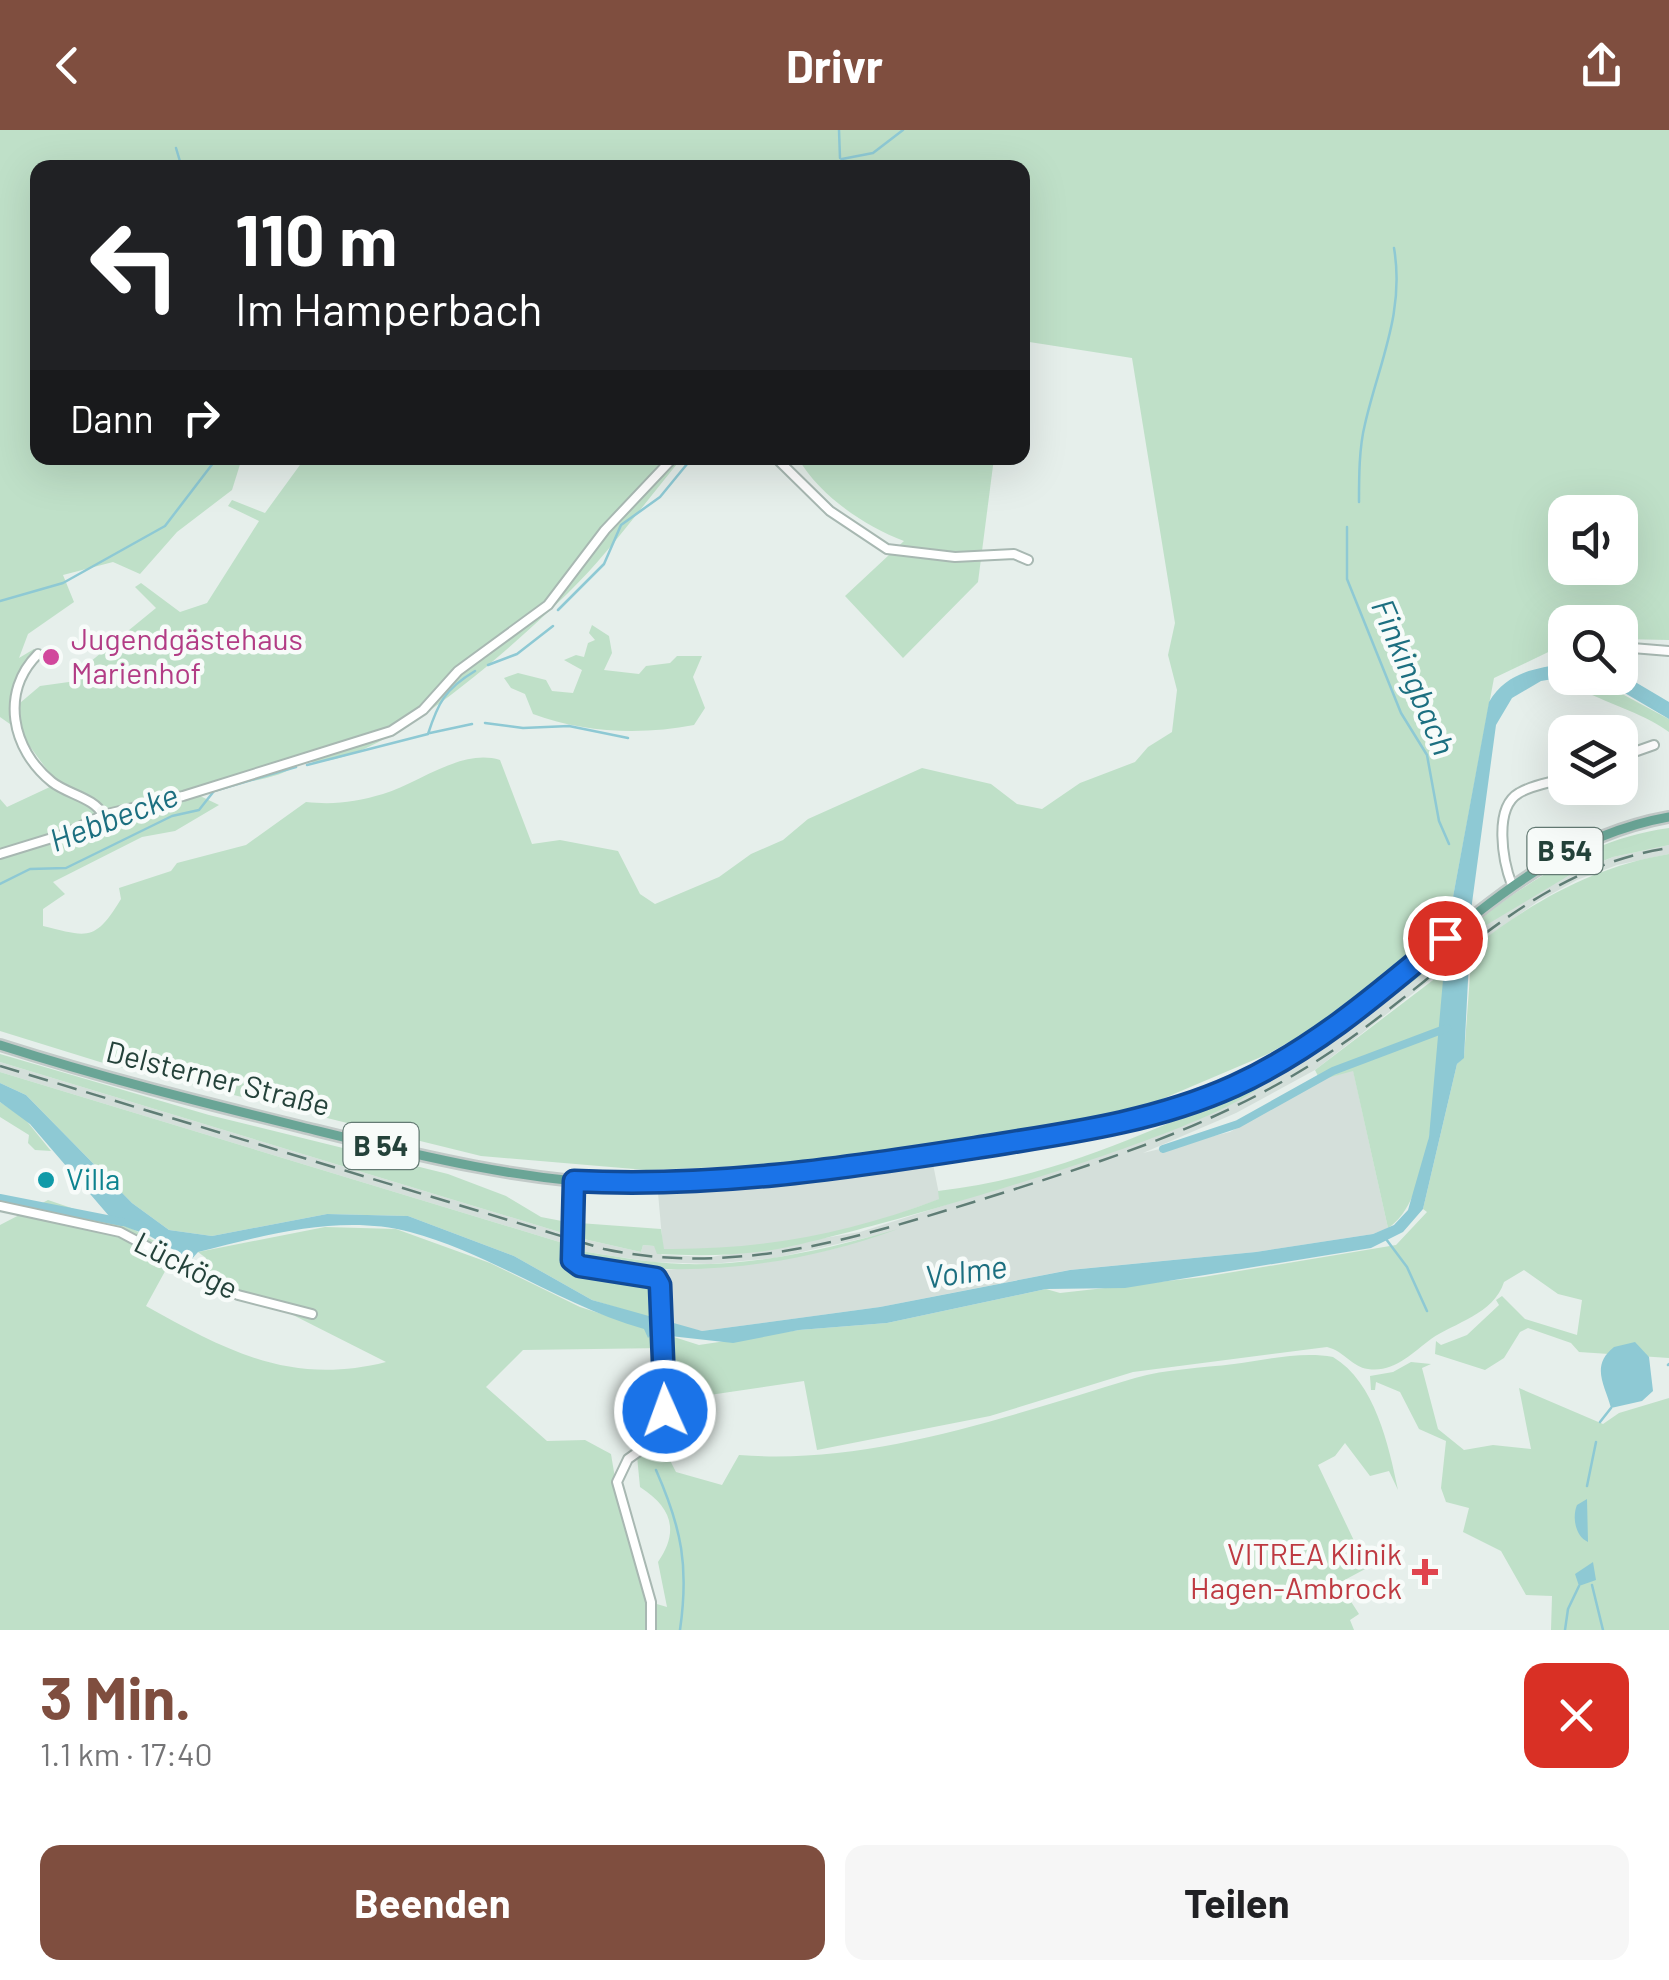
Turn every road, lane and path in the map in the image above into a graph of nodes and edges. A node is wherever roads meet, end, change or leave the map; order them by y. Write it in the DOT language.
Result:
graph roads {
  1 [pos="666,465"];
  2 [pos="783,465"];
  3 [pos="1028,560"];
  4 [pos="1638,648"];
  5 [pos="1669,651"];
  6 [pos="38,654"];
  7 [pos="1654,745"];
  8 [pos="1638,751"];
  9 [pos="1548,783"];
  10 [pos="103,814"];
  11 [pos="1669,816"];
  12 [pos="0,854"];
  13 [pos="1512,885"];
  14 [pos="0,1045"];
  15 [pos="574,1181"];
  16 [pos="0,1206"];
  17 [pos="312,1314"];
  18 [pos="651,1630"];
  1 -- 10 [label="street"];
  2 -- 3 [label="street"];
  4 -- 5 [label="street"];
  6 -- 10 [label="street"];
  7 -- 8 [label="street"];
  9 -- 13 [label="street"];
  10 -- 12 [label="street"];
  11 -- 13 [label="main road, B 54"];
  13 -- 15 [label="main road, Delsterner Straße / B 54"];
  14 -- 15 [label="main road, Delsterner Straße / B 54"];
  15 -- 18 [label="street"];
  16 -- 17 [label="street, Lücköge"];
}
